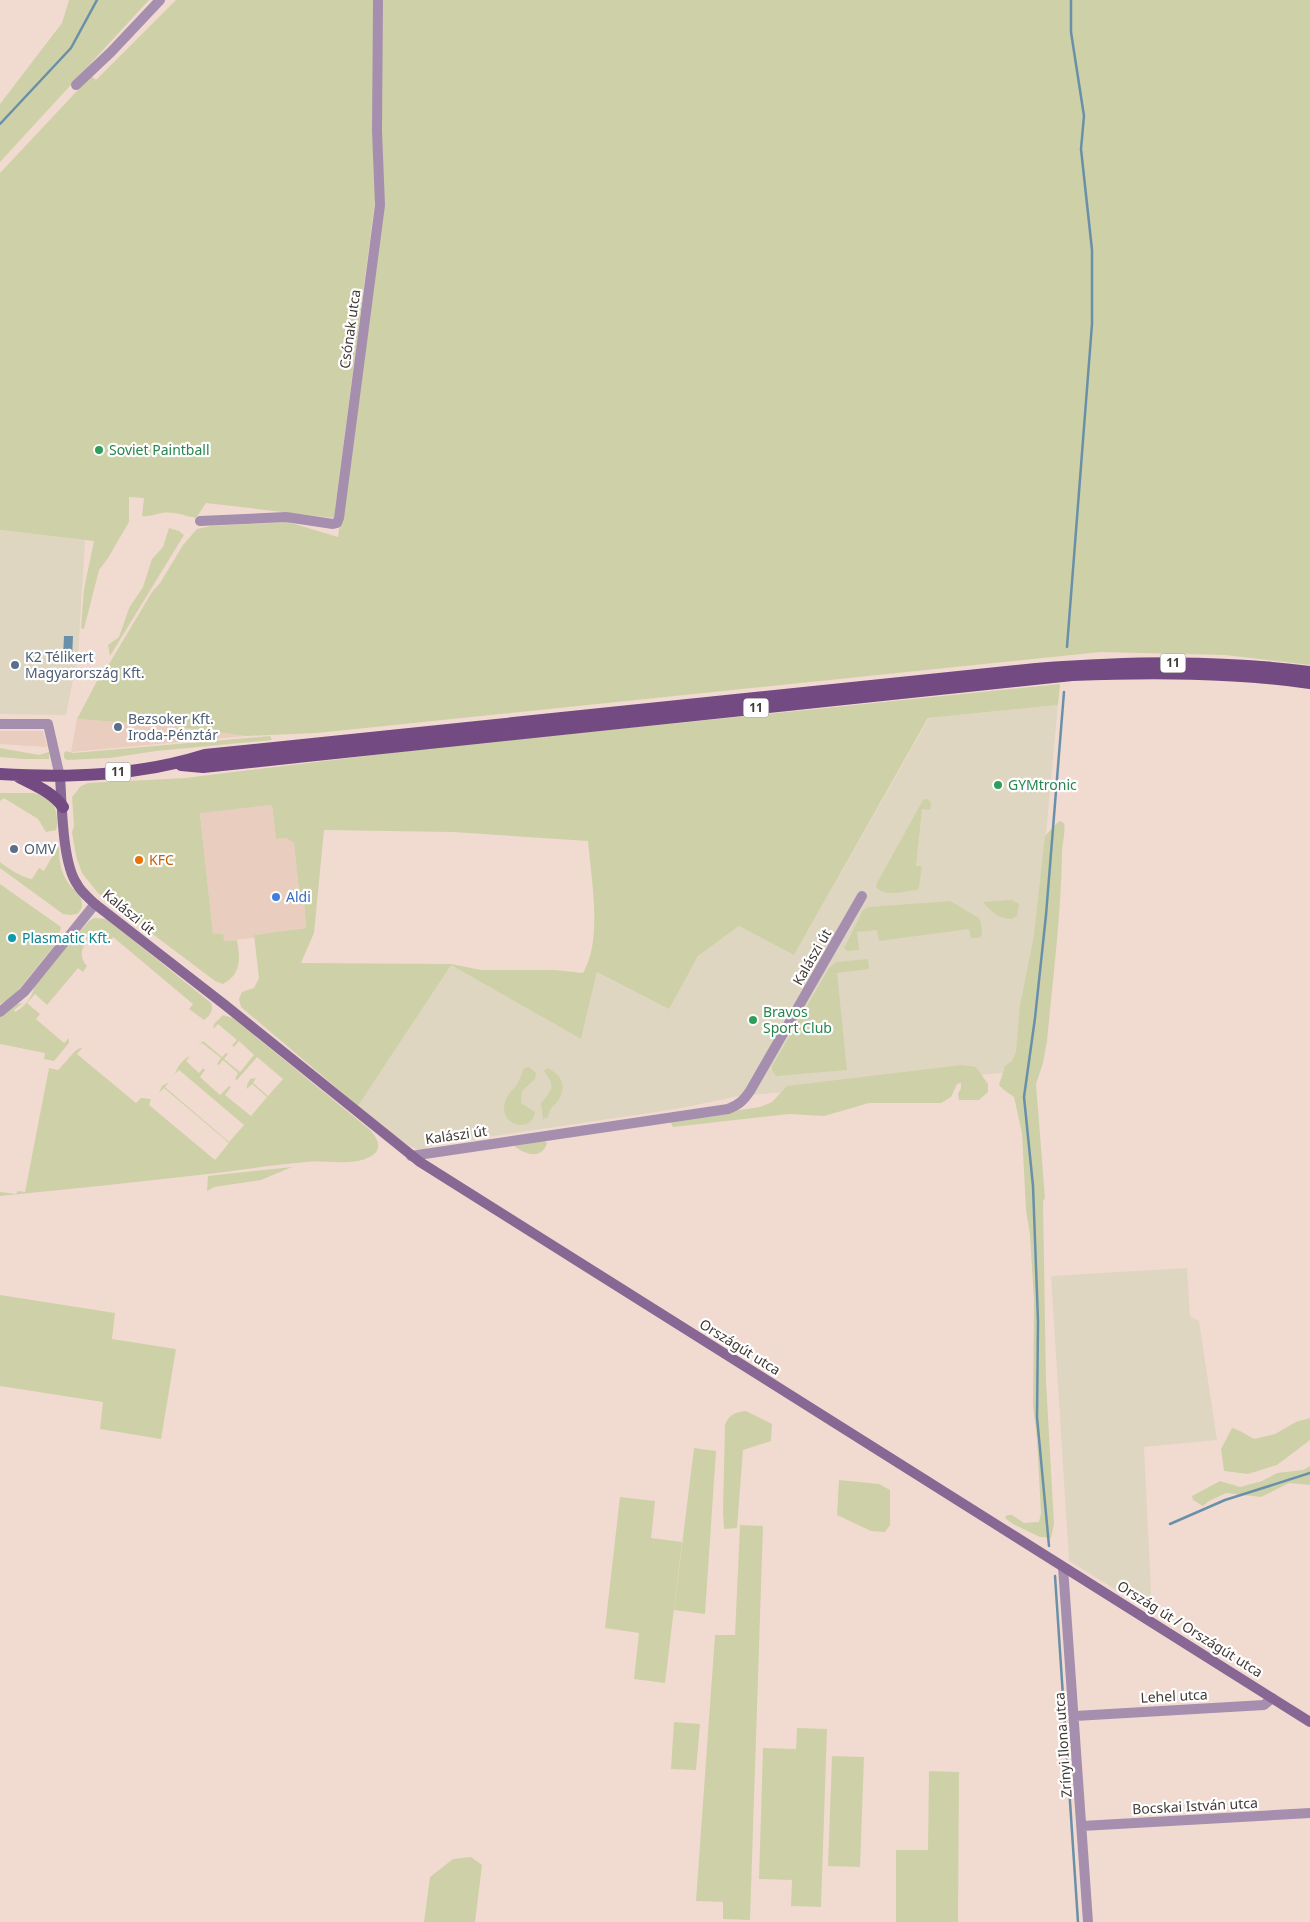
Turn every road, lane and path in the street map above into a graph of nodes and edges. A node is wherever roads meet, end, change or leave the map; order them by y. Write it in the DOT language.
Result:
graph roads {
  1 [pos="160,0"];
  2 [pos="378,0"];
  3 [pos="76,85"];
  4 [pos="200,521"];
  5 [pos="1310,672"];
  6 [pos="1310,683"];
  7 [pos="0,724"];
  8 [pos="176,764"];
  9 [pos="0,774"];
  10 [pos="14,774"];
  11 [pos="60,777"];
  12 [pos="63,807"];
  13 [pos="862,896"];
  14 [pos="95,904"];
  15 [pos="0,1012"];
  16 [pos="411,1156"];
  17 [pos="1059,1564"];
  18 [pos="1272,1698"];
  19 [pos="1075,1716"];
  20 [pos="1310,1722"];
  21 [pos="1310,1814"];
  22 [pos="1082,1826"];
  23 [pos="1088,1922"];
  1 -- 3 [label="street"];
  2 -- 4 [label="street, Csónak utca"];
  5 -- 8 [label="main road, 11"];
  6 -- 8 [label="main road, 11"];
  7 -- 11 [label="street"];
  8 -- 11 [label="main road, 11"];
  9 -- 10 [label="main road, 11"];
  10 -- 11 [label="main road, 11"];
  10 -- 12 [label="main road"];
  11 -- 12 [label="main road, Kalászi út"];
  12 -- 14 [label="main road, Kalászi út"];
  13 -- 16 [label="street, Kalászi út"];
  14 -- 15 [label="street"];
  14 -- 16 [label="main road, Kalászi út"];
  16 -- 17 [label="main road, Országút utca"];
  17 -- 18 [label="main road, Ország út / Országút utca"];
  17 -- 19 [label="street, Zrínyi Ilona utca"];
  18 -- 19 [label="street, Lehel utca"];
  18 -- 20 [label="main road, Ország út / Országút utca"];
  19 -- 22 [label="street, Zrínyi Ilona utca"];
  21 -- 22 [label="street, Bocskai István utca"];
  22 -- 23 [label="street, Zrínyi Ilona utca"];
}
